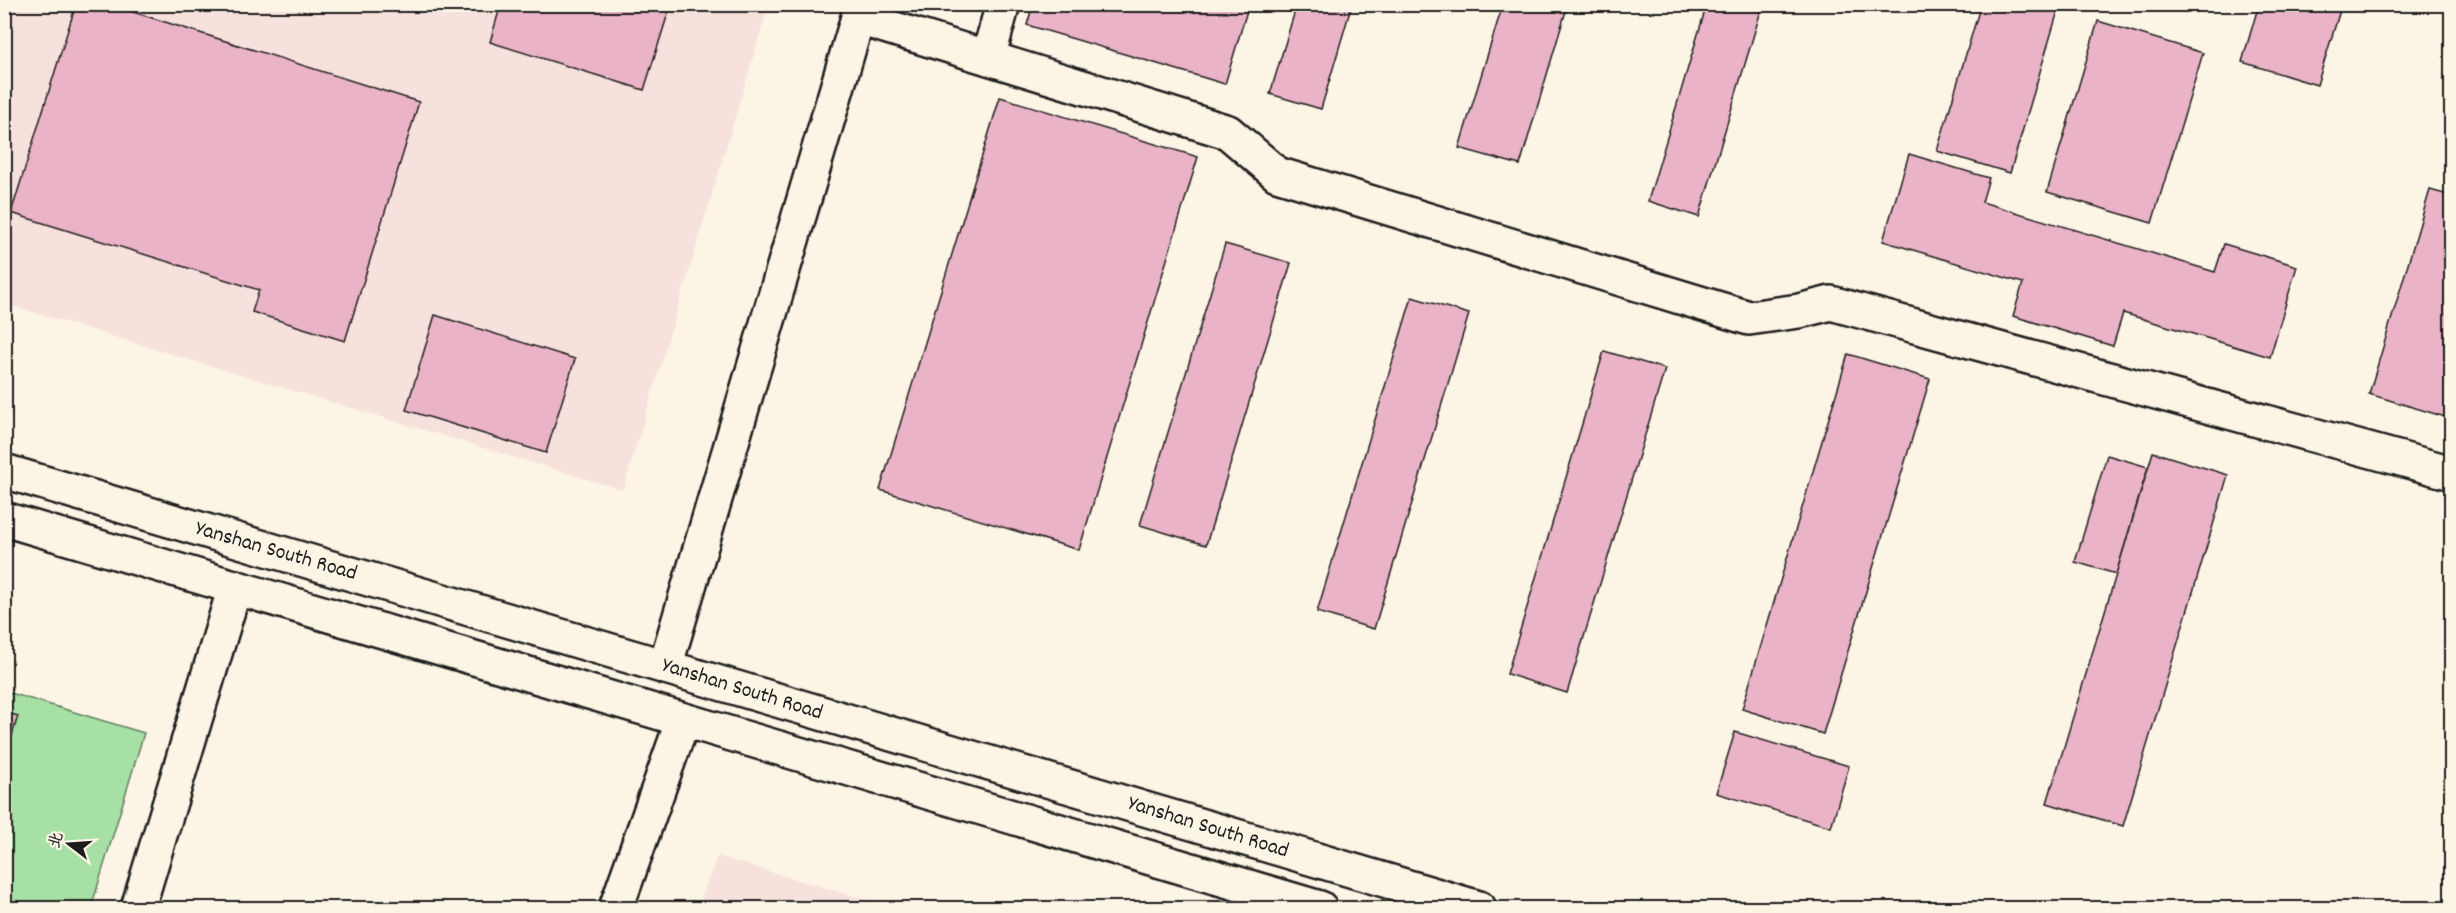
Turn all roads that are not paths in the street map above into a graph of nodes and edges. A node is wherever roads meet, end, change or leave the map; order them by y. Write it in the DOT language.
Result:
graph roads {
  1 [pos="1003,4"];
  2 [pos="861,11"];
  3 [pos="988,57"];
  4 [pos="4,471"];
  5 [pos="2451,473"];
  6 [pos="4,519"];
  7 [pos="235,587"];
  8 [pos="665,667"];
  9 [pos="683,720"];
  10 [pos="138,909"];
  11 [pos="616,909"];
  12 [pos="1320,909"];
  13 [pos="1479,909"];
  1 -- 3 [label="main road"];
  2 -- 3 [label="main road"];
  2 -- 8 [label="main road"];
  3 -- 5 [label="main road"];
  4 -- 8 [label="main road, Yanshan South Road"];
  6 -- 7 [label="main road, Yanshan South Road"];
  7 -- 9 [label="main road, Yanshan South Road"];
  7 -- 10 [label="main road"];
  8 -- 13 [label="main road, Yanshan South Road"];
  9 -- 11 [label="main road"];
  9 -- 12 [label="main road, Yanshan South Road"];
}
